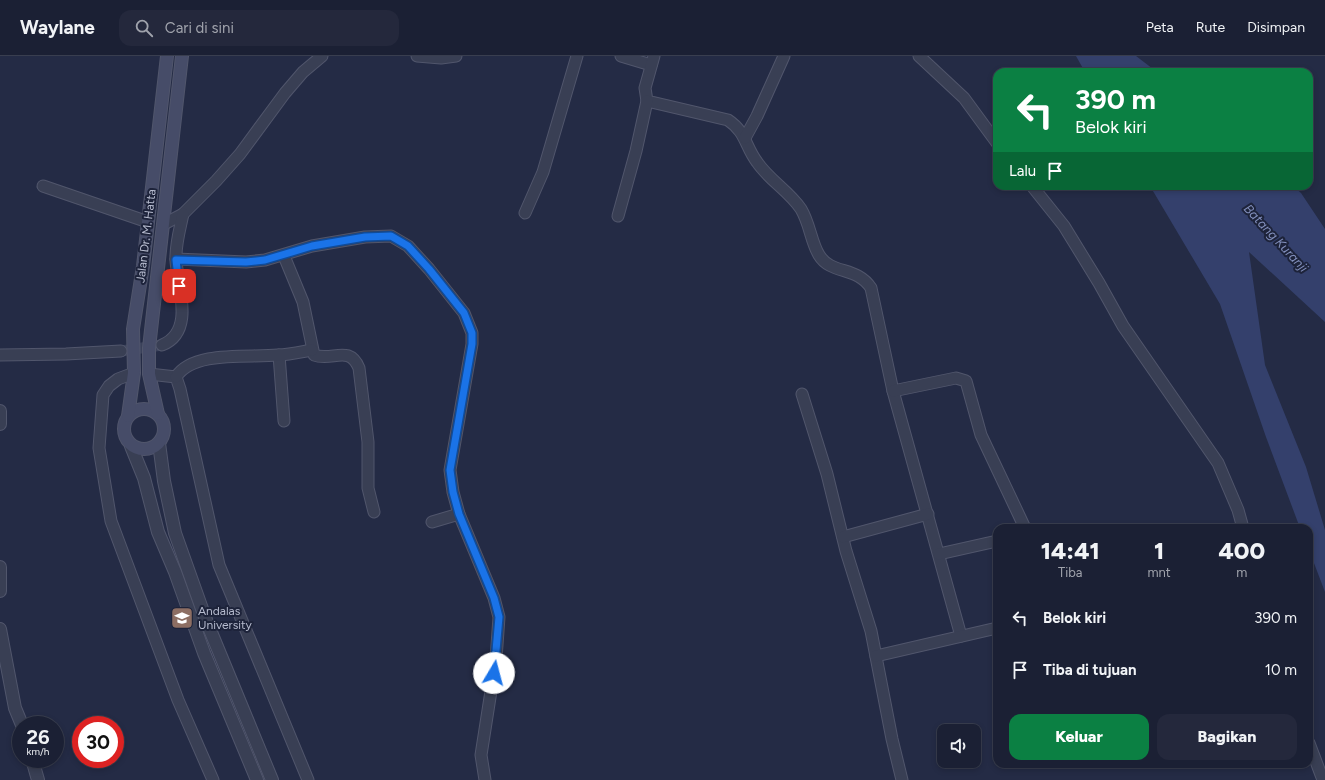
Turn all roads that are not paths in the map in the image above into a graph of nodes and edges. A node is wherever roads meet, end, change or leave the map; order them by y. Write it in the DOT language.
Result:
graph roads {
  1 [pos="167,56"];
  2 [pos="182,56"];
  3 [pos="322,56"];
  4 [pos="417,56"];
  5 [pos="456,56"];
  6 [pos="577,56"];
  7 [pos="621,56"];
  8 [pos="784,56"];
  9 [pos="920,56"];
  10 [pos="652,60"];
  11 [pos="647,100"];
  12 [pos="745,138"];
  13 [pos="993,138"];
  14 [pos="43,186"];
  15 [pos="1035,190"];
  16 [pos="525,213"];
  17 [pos="183,214"];
  18 [pos="618,216"];
  19 [pos="148,222"];
  20 [pos="164,224"];
  21 [pos="284,256"];
  22 [pos="176,260"];
  23 [pos="162,345"];
  24 [pos="312,350"];
  25 [pos="121,351"];
  26 [pos="0,355"];
  27 [pos="278,355"];
  28 [pos="134,373"];
  29 [pos="149,374"];
  30 [pos="176,377"];
  31 [pos="893,391"];
  32 [pos="802,394"];
  33 [pos="0,411"];
  34 [pos="158,414"];
  35 [pos="128,416"];
  36 [pos="284,421"];
  37 [pos="0,424"];
  38 [pos="159,443"];
  39 [pos="131,446"];
  40 [pos="374,512"];
  41 [pos="459,514"];
  42 [pos="928,514"];
  43 [pos="432,522"];
  44 [pos="1023,524"];
  45 [pos="1242,524"];
  46 [pos="843,537"];
  47 [pos="993,542"];
  48 [pos="939,554"];
  49 [pos="0,567"];
  50 [pos="0,591"];
  51 [pos="0,629"];
  52 [pos="993,629"];
  53 [pos="961,636"];
  54 [pos="876,656"];
  55 [pos="18,716"];
  56 [pos="1313,754"];
  57 [pos="35,768"];
  58 [pos="38,780"];
  59 [pos="213,780"];
  60 [pos="257,780"];
  61 [pos="272,780"];
  62 [pos="308,780"];
  63 [pos="485,780"];
  64 [pos="902,780"];
  65 [pos="1323,780"];
  1 -- 19 [label="main road, Jalan Dr. M. Hatta"];
  2 -- 20 [label="main road, Jalan Dr. M. Hatta"];
  3 -- 17 [label="street"];
  4 -- 5 [label="street"];
  6 -- 16 [label="street"];
  7 -- 10 [label="street"];
  8 -- 12 [label="street"];
  9 -- 13 [label="street"];
  10 -- 11 [label="street"];
  11 -- 12 [label="street"];
  11 -- 18 [label="street"];
  12 -- 31 [label="street"];
  14 -- 19 [label="street"];
  15 -- 45 [label="street"];
  17 -- 20 [label="street"];
  17 -- 22 [label="street"];
  19 -- 28 [label="main road, Jalan Dr. M. Hatta"];
  20 -- 29 [label="main road, Jalan Dr. M. Hatta"];
  21 -- 22 [label="street"];
  21 -- 24 [label="street"];
  21 -- 41 [label="street"];
  22 -- 23 [label="street"];
  24 -- 27 [label="street"];
  24 -- 40 [label="street"];
  25 -- 26 [label="street"];
  27 -- 30 [label="street"];
  27 -- 36 [label="street"];
  28 -- 35 [label="main road, Jalan Dr. M. Hatta"];
  28 -- 59 [label="street"];
  29 -- 30 [label="street"];
  29 -- 34 [label="main road, Jalan Dr. M. Hatta"];
  30 -- 62 [label="street"];
  31 -- 42 [label="street"];
  31 -- 44 [label="street"];
  32 -- 46 [label="street"];
  33 -- 37 [label="street"];
  34 -- 35 [label="main road"];
  34 -- 38 [label="main road"];
  35 -- 39 [label="main road"];
  38 -- 39 [label="main road"];
  38 -- 61 [label="street"];
  39 -- 60 [label="street"];
  41 -- 43 [label="street"];
  41 -- 63 [label="street"];
  42 -- 46 [label="street"];
  42 -- 48 [label="street"];
  46 -- 54 [label="street"];
  47 -- 48 [label="street"];
  48 -- 53 [label="street"];
  49 -- 50 [label="street"];
  51 -- 55 [label="street"];
  52 -- 53 [label="street"];
  53 -- 54 [label="street"];
  54 -- 64 [label="street"];
  56 -- 65 [label="street"];
  57 -- 58 [label="street"];
}
